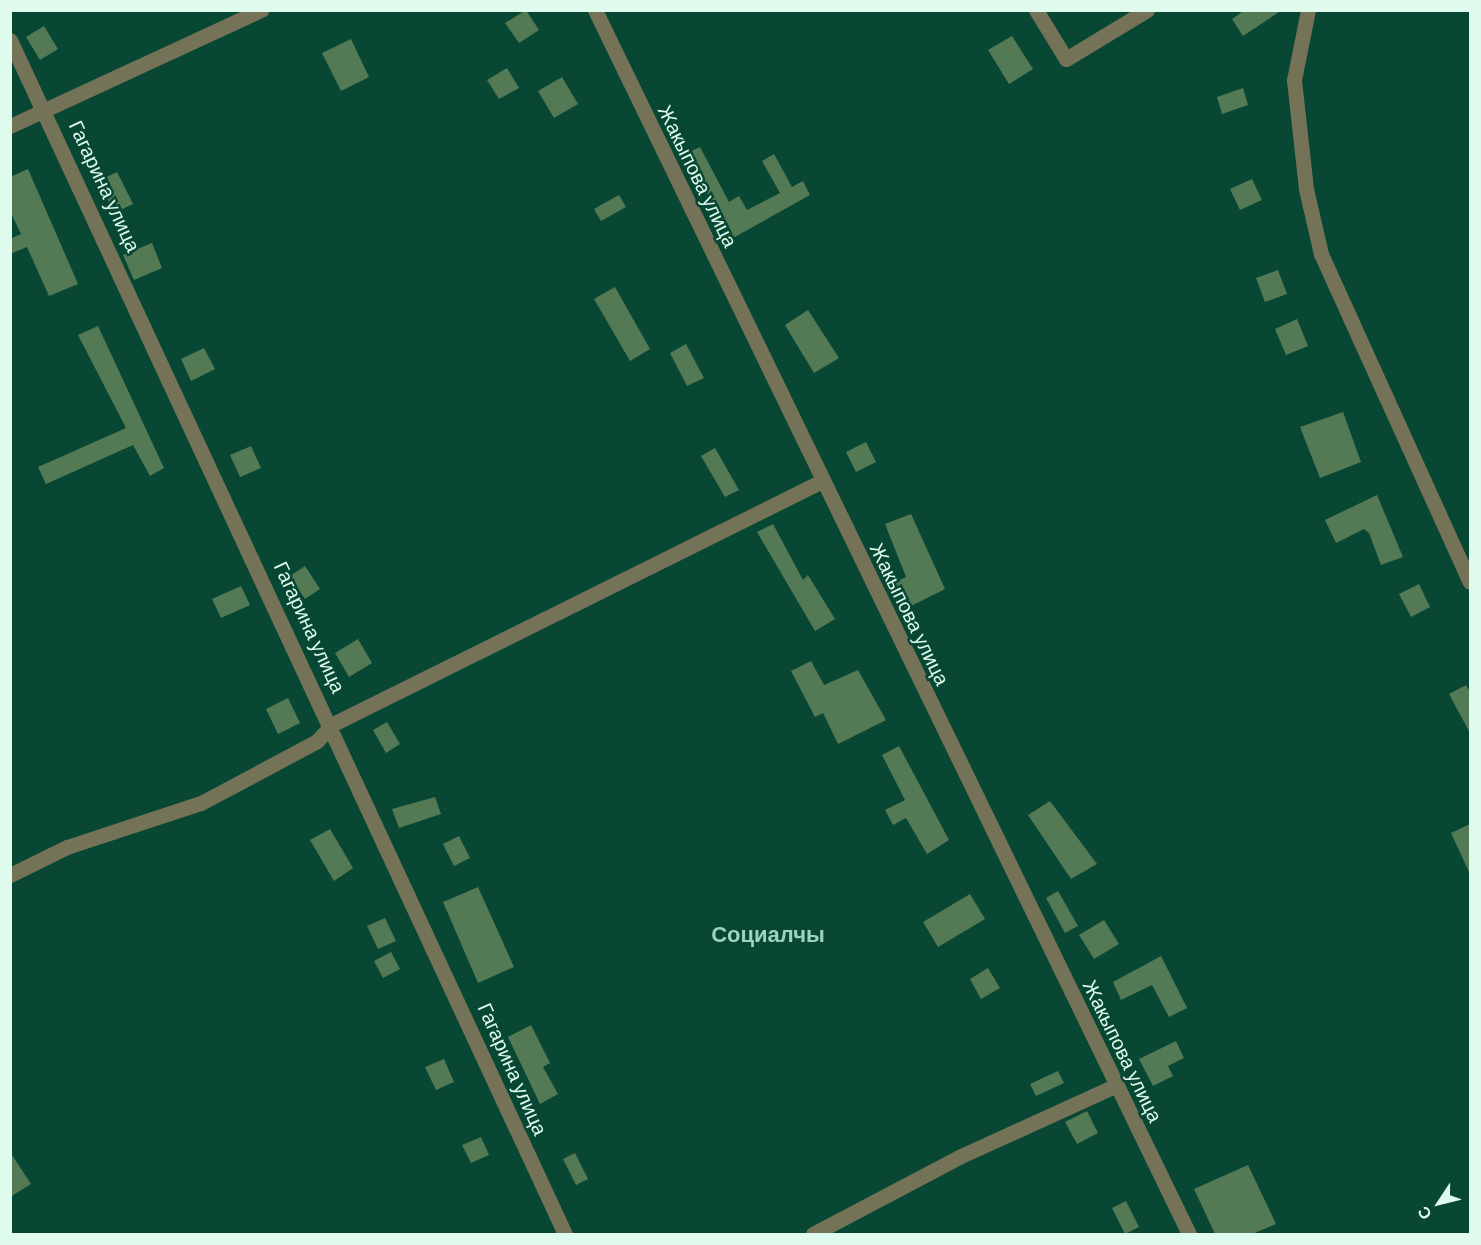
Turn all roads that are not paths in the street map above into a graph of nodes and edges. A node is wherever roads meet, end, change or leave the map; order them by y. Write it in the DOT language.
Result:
graph roads {
  1 [pos="261,10"];
  2 [pos="595,10"];
  3 [pos="1036,10"];
  4 [pos="1147,10"];
  5 [pos="1308,10"];
  6 [pos="10,40"];
  7 [pos="46,109"];
  8 [pos="10,126"];
  9 [pos="822,481"];
  10 [pos="1470,582"];
  11 [pos="333,724"];
  12 [pos="10,875"];
  13 [pos="1116,1085"];
  14 [pos="565,1234"];
  15 [pos="813,1234"];
  16 [pos="1190,1234"];
  1 -- 7 [label="street"];
  2 -- 9 [label="street, Жакыпова улица"];
  3 -- 4 [label="street"];
  5 -- 10 [label="street"];
  6 -- 7 [label="street, Гагарина улица"];
  7 -- 8 [label="street"];
  7 -- 11 [label="street, Гагарина улица"];
  9 -- 11 [label="street"];
  9 -- 13 [label="street, Жакыпова улица"];
  11 -- 12 [label="street"];
  11 -- 14 [label="street, Гагарина улица"];
  13 -- 15 [label="street"];
  13 -- 16 [label="street, Жакыпова улица"];
}
